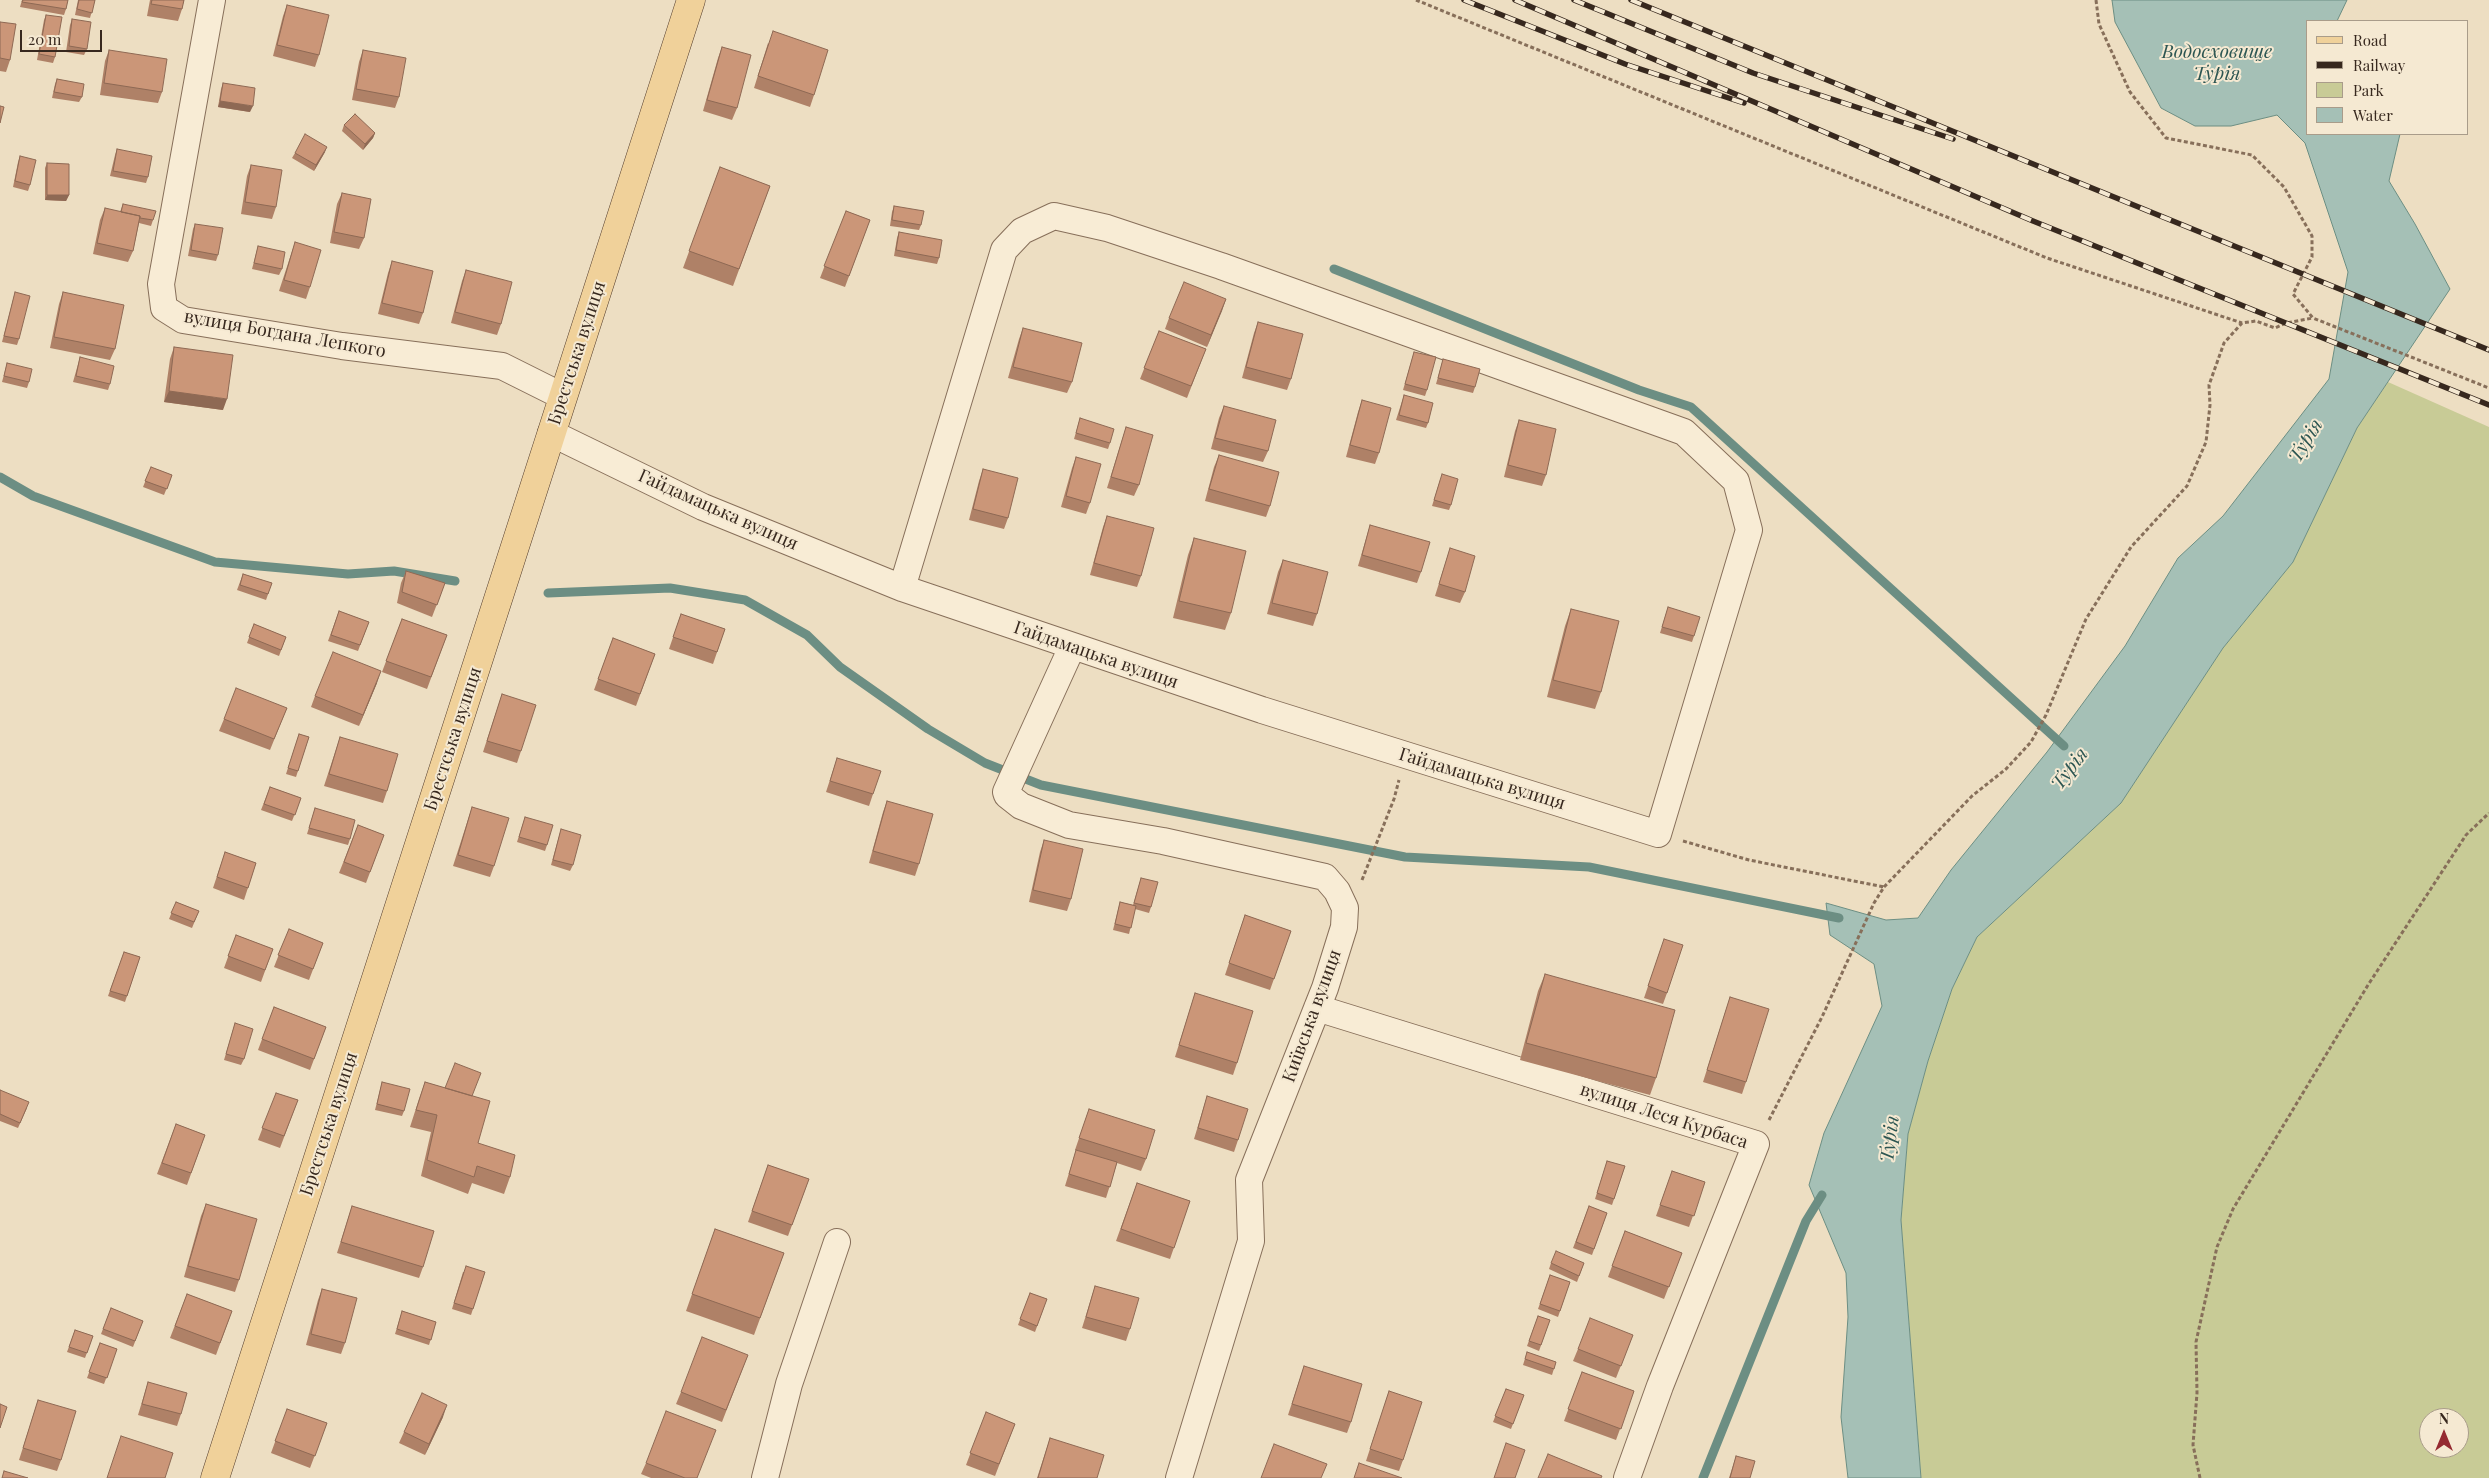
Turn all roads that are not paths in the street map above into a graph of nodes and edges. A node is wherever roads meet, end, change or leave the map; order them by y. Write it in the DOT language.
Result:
graph roads {
  1 [pos="212,0"];
  2 [pos="691,0"];
  3 [pos="562,396"];
  4 [pos="551,433"];
  5 [pos="902,588"];
  6 [pos="1072,647"];
  7 [pos="1317,1008"];
  8 [pos="837,1242"];
  9 [pos="215,1478"];
  10 [pos="765,1478"];
  11 [pos="1179,1478"];
  12 [pos="1627,1478"];
  1 -- 3 [label="street, вулиця Богдана Лепкого"];
  2 -- 3 [label="main road, Брестська вулиця"];
  3 -- 4 [label="main road, Брестська вулиця"];
  4 -- 5 [label="street, Гайдамацька вулиця"];
  4 -- 9 [label="main road, Брестська вулиця"];
  5 -- 6 [label="street, Гайдамацька вулиця"];
  5 -- 6 [label="street, Гайдамацька вулиця"];
  6 -- 7 [label="street, Київська вулиця"];
  7 -- 11 [label="street, Київська вулиця"];
  7 -- 12 [label="street, вулиця Леся Курбаса"];
  8 -- 10 [label="street"];
}
